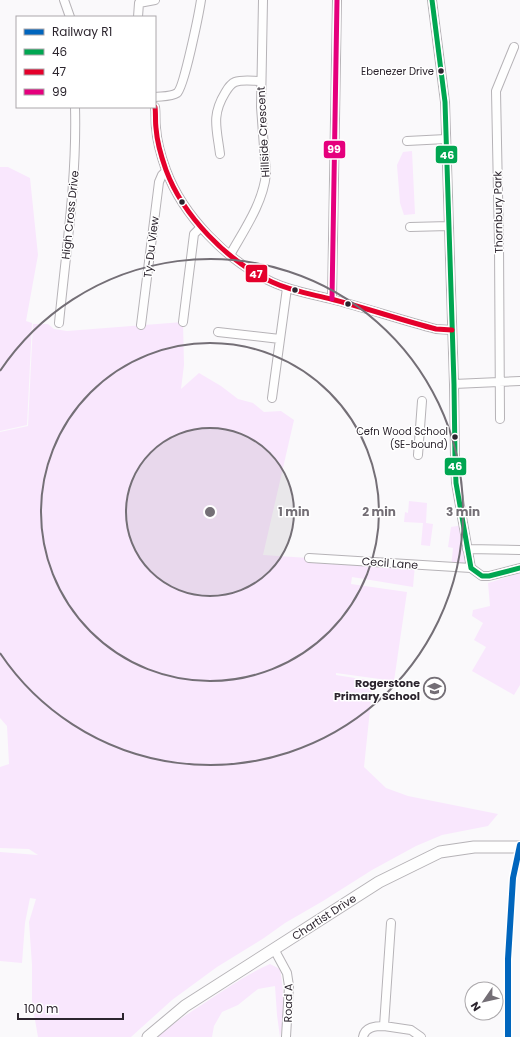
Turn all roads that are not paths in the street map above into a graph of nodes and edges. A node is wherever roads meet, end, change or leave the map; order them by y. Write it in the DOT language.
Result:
graph roads {
  1 [pos="64,0"];
  2 [pos="155,0"];
  3 [pos="201,0"];
  4 [pos="263,0"];
  5 [pos="337,0"];
  6 [pos="432,0"];
  7 [pos="70,16"];
  8 [pos="138,16"];
  9 [pos="514,47"];
  10 [pos="260,81"];
  11 [pos="156,97"];
  12 [pos="75,108"];
  13 [pos="155,108"];
  14 [pos="446,139"];
  15 [pos="407,141"];
  16 [pos="220,154"];
  17 [pos="166,170"];
  18 [pos="449,226"];
  19 [pos="201,227"];
  20 [pos="410,227"];
  21 [pos="230,255"];
  22 [pos="287,288"];
  23 [pos="332,299"];
  24 [pos="183,322"];
  25 [pos="59,323"];
  26 [pos="141,325"];
  27 [pos="452,330"];
  28 [pos="218,332"];
  29 [pos="280,339"];
  30 [pos="520,381"];
  31 [pos="499,382"];
  32 [pos="454,384"];
  33 [pos="272,398"];
  34 [pos="422,401"];
  35 [pos="500,420"];
  36 [pos="418,455"];
  37 [pos="467,549"];
  38 [pos="520,550"];
  39 [pos="309,558"];
  40 [pos="471,568"];
  41 [pos="520,568"];
  42 [pos="517,846"];
  43 [pos="391,923"];
  44 [pos="274,949"];
  45 [pos="384,1026"];
  46 [pos="148,1037"];
  47 [pos="286,1037"];
  48 [pos="363,1037"];
  49 [pos="421,1037"];
  1 -- 7 [label="street"];
  2 -- 8 [label="street"];
  3 -- 11 [label="street"];
  4 -- 10 [label="street, Hillside Crescent"];
  5 -- 23 [label="street"];
  6 -- 14 [label="street"];
  9 -- 31 [label="street, Thornbury Park"];
  10 -- 16 [label="street"];
  10 -- 21 [label="street, Hillside Crescent"];
  12 -- 25 [label="street, High Cross Drive"];
  13 -- 17 [label="street"];
  14 -- 15 [label="street"];
  14 -- 18 [label="street"];
  17 -- 19 [label="street"];
  17 -- 26 [label="street, Ty-Du View"];
  18 -- 20 [label="street"];
  18 -- 27 [label="street"];
  19 -- 21 [label="street"];
  19 -- 24 [label="street"];
  21 -- 22 [label="street"];
  22 -- 23 [label="street"];
  22 -- 29 [label="street"];
  23 -- 27 [label="street"];
  27 -- 32 [label="street"];
  28 -- 29 [label="street"];
  29 -- 33 [label="street"];
  30 -- 31 [label="street"];
  31 -- 32 [label="street"];
  31 -- 35 [label="street, Thornbury Park"];
  32 -- 37 [label="street"];
  34 -- 36 [label="street"];
  37 -- 38 [label="street"];
  37 -- 40 [label="street"];
  39 -- 40 [label="street, Cecil Lane"];
  40 -- 41 [label="street"];
  42 -- 44 [label="main road, Chartist Drive"];
  43 -- 45 [label="street"];
  44 -- 46 [label="main road, Chartist Drive"];
  44 -- 47 [label="street, Road A"];
  45 -- 48 [label="street"];
  45 -- 49 [label="street"];
}
